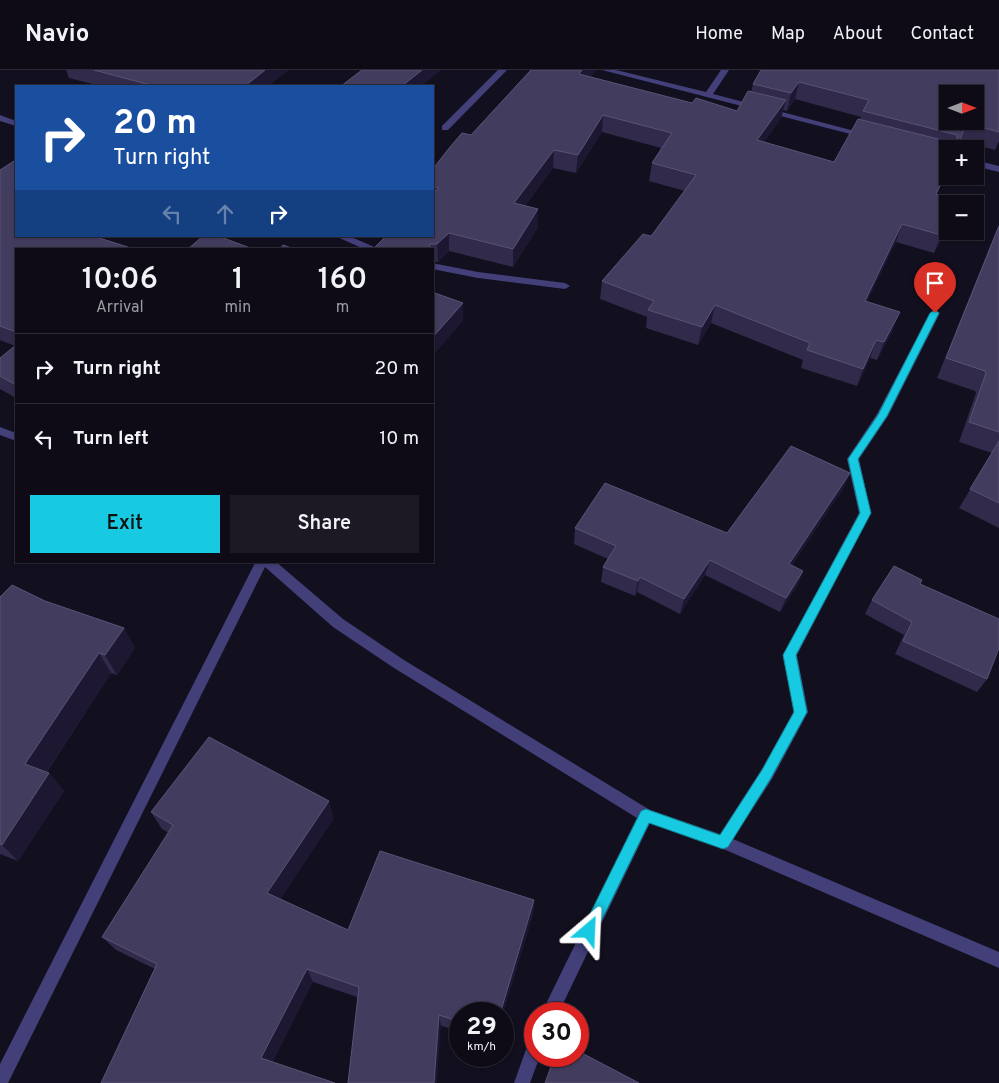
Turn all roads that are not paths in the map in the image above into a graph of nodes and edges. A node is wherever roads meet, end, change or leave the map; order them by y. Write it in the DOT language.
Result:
graph roads {
  1 [pos="503,70"];
  2 [pos="606,70"];
  3 [pos="725,70"];
  4 [pos="708,95"];
  5 [pos="0,118"];
  6 [pos="15,124"];
  7 [pos="445,128"];
  8 [pos="871,137"];
  9 [pos="984,166"];
  10 [pos="999,170"];
  11 [pos="343,237"];
  12 [pos="371,248"];
  13 [pos="434,266"];
  14 [pos="565,286"];
  15 [pos="935,313"];
  16 [pos="0,431"];
  17 [pos="15,437"];
  18 [pos="261,563"];
  19 [pos="268,563"];
  20 [pos="646,815"];
  21 [pos="723,842"];
  22 [pos="999,960"];
  23 [pos="555,1002"];
  24 [pos="528,1067"];
  25 [pos="0,1082"];
  26 [pos="522,1083"];
  1 -- 7 [label="street"];
  2 -- 4 [label="street"];
  3 -- 4 [label="street"];
  4 -- 8 [label="street"];
  5 -- 6 [label="street"];
  9 -- 10 [label="street"];
  11 -- 12 [label="street"];
  13 -- 14 [label="street"];
  15 -- 21 [label="street"];
  16 -- 17 [label="street"];
  18 -- 25 [label="street"];
  19 -- 20 [label="street"];
  20 -- 21 [label="street"];
  20 -- 23 [label="street"];
  21 -- 22 [label="street"];
  24 -- 26 [label="street"];
}
